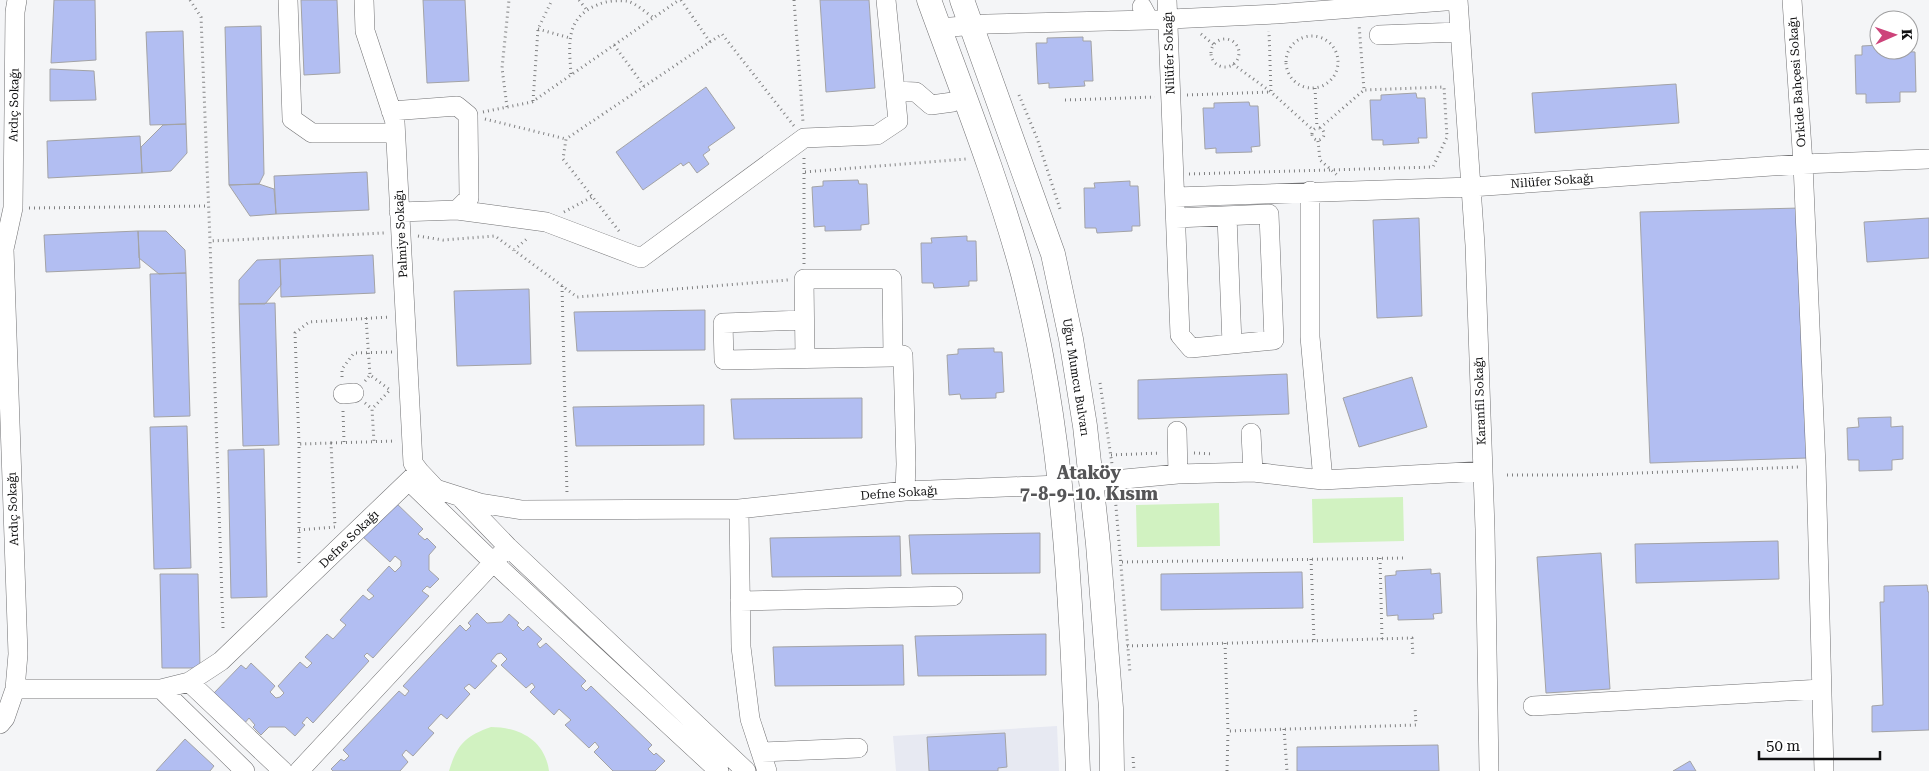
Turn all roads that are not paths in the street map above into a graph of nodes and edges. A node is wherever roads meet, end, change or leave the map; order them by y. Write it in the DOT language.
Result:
graph roads {
  1 [pos="18,0"];
  2 [pos="288,0"];
  3 [pos="364,0"];
  4 [pos="886,0"];
  5 [pos="929,0"];
  6 [pos="962,0"];
  7 [pos="1167,0"];
  8 [pos="1458,0"];
  9 [pos="1792,0"];
  10 [pos="1160,16"];
  11 [pos="972,26"];
  12 [pos="940,28"];
  13 [pos="1459,32"];
  14 [pos="1379,35"];
  15 [pos="7,78"];
  16 [pos="895,91"];
  17 [pos="953,102"];
  18 [pos="391,111"];
  19 [pos="395,132"];
  20 [pos="1929,159"];
  21 [pos="1803,164"];
  22 [pos="1471,187"];
  23 [pos="1310,191"];
  24 [pos="1175,197"];
  25 [pos="457,210"];
  26 [pos="399,212"];
  27 [pos="1228,216"];
  28 [pos="1176,218"];
  29 [pos="804,320"];
  30 [pos="1232,344"];
  31 [pos="893,357"];
  32 [pos="805,358"];
  33 [pos="1177,431"];
  34 [pos="1251,433"];
  35 [pos="1483,471"];
  36 [pos="1253,472"];
  37 [pos="1178,474"];
  38 [pos="414,476"];
  39 [pos="1323,480"];
  40 [pos="1092,482"];
  41 [pos="1059,485"];
  42 [pos="905,491"];
  43 [pos="459,496"];
  44 [pos="738,509"];
  45 [pos="508,547"];
  46 [pos="494,563"];
  47 [pos="953,596"];
  48 [pos="740,601"];
  49 [pos="189,682"];
  50 [pos="161,689"];
  51 [pos="1821,689"];
  52 [pos="15,690"];
  53 [pos="1533,706"];
  54 [pos="0,724"];
  55 [pos="858,748"];
  56 [pos="761,752"];
  57 [pos="717,765"];
  58 [pos="245,771"];
  59 [pos="283,771"];
  60 [pos="299,771"];
  61 [pos="746,771"];
  62 [pos="768,771"];
  63 [pos="1078,771"];
  64 [pos="1112,771"];
  65 [pos="1489,771"];
  66 [pos="1824,771"];
  1 -- 15 [label="street, Ardıç Sokağı"];
  2 -- 19 [label="street"];
  3 -- 18 [label="street, Palmiye Sokağı"];
  4 -- 16 [label="street"];
  5 -- 12 [label="main road"];
  6 -- 11 [label="main road, Uğur Mumcu Bulvarı"];
  7 -- 10 [label="street, Nilüfer Sokağı"];
  8 -- 10 [label="street"];
  8 -- 13 [label="street, Karanfil Sokağı"];
  9 -- 21 [label="street, Orkide Bahçesi Sokağı"];
  10 -- 11 [label="street"];
  10 -- 24 [label="street, Nilüfer Sokağı"];
  11 -- 12 [label="street"];
  11 -- 40 [label="main road, Uğur Mumcu Bulvarı"];
  12 -- 41 [label="main road"];
  13 -- 14 [label="street"];
  13 -- 22 [label="street, Karanfil Sokağı"];
  15 -- 52 [label="street, Ardıç Sokağı"];
  16 -- 17 [label="street"];
  16 -- 25 [label="street"];
  18 -- 19 [label="street, Palmiye Sokağı"];
  18 -- 25 [label="street"];
  19 -- 26 [label="street, Palmiye Sokağı"];
  20 -- 21 [label="street, Nilüfer Sokağı"];
  21 -- 22 [label="street, Nilüfer Sokağı"];
  21 -- 51 [label="street, Orkide Bahçesi Sokağı"];
  22 -- 23 [label="street, Nilüfer Sokağı"];
  22 -- 35 [label="street, Karanfil Sokağı"];
  23 -- 24 [label="street, Nilüfer Sokağı"];
  23 -- 39 [label="street"];
  24 -- 28 [label="street, Nilüfer Sokağı"];
  25 -- 26 [label="street"];
  26 -- 38 [label="street, Palmiye Sokağı"];
  27 -- 28 [label="street"];
  27 -- 30 [label="street"];
  27 -- 30 [label="street"];
  28 -- 30 [label="street, Nilüfer Sokağı"];
  29 -- 31 [label="street"];
  29 -- 32 [label="street"];
  29 -- 32 [label="street"];
  31 -- 32 [label="street"];
  31 -- 42 [label="street"];
  33 -- 37 [label="street"];
  34 -- 36 [label="street"];
  35 -- 39 [label="street"];
  35 -- 65 [label="street, Karanfil Sokağı"];
  36 -- 37 [label="street"];
  36 -- 39 [label="street"];
  37 -- 40 [label="street"];
  38 -- 43 [label="street, Defne Sokağı"];
  38 -- 46 [label="street"];
  38 -- 49 [label="street, Defne Sokağı"];
  40 -- 41 [label="main road"];
  40 -- 64 [label="main road, Uğur Mumcu Bulvarı"];
  41 -- 42 [label="street, Defne Sokağı"];
  41 -- 63 [label="main road"];
  42 -- 44 [label="street, Defne Sokağı"];
  43 -- 44 [label="street, Defne Sokağı"];
  43 -- 45 [label="street"];
  44 -- 48 [label="street"];
  45 -- 46 [label="street"];
  45 -- 57 [label="street"];
  46 -- 57 [label="street"];
  46 -- 60 [label="street"];
  47 -- 48 [label="street"];
  48 -- 56 [label="street"];
  49 -- 50 [label="street, Defne Sokağı"];
  49 -- 59 [label="street"];
  50 -- 52 [label="street, Defne Sokağı"];
  50 -- 58 [label="street"];
  51 -- 53 [label="street"];
  51 -- 66 [label="street, Orkide Bahçesi Sokağı"];
  52 -- 54 [label="street"];
  55 -- 56 [label="street"];
  56 -- 62 [label="street"];
  57 -- 61 [label="street"];
}
